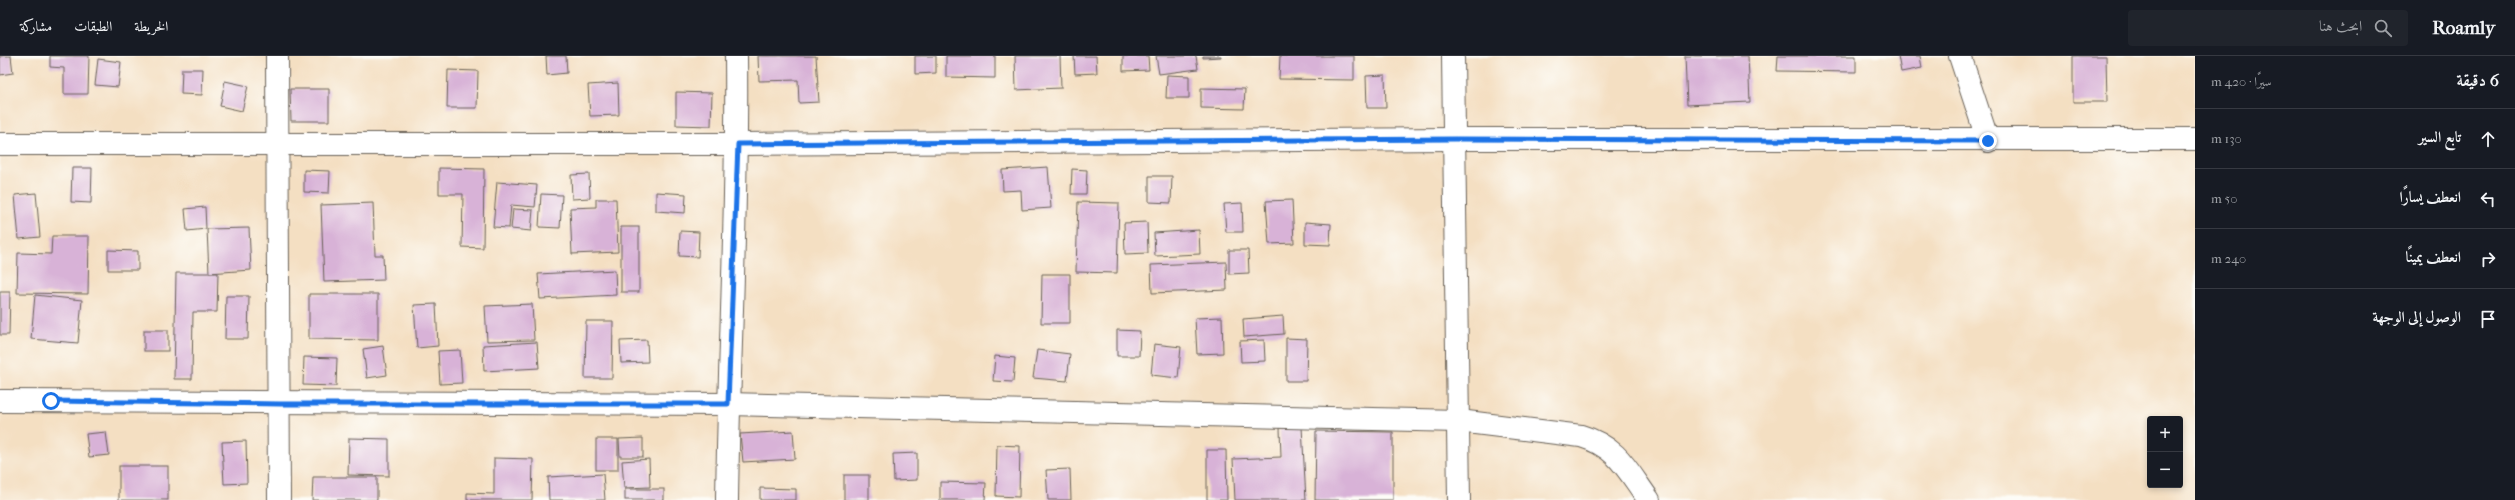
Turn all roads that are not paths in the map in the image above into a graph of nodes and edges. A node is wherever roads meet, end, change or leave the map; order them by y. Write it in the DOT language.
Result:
graph roads {
  1 [pos="277,56"];
  2 [pos="736,56"];
  3 [pos="1453,56"];
  4 [pos="1960,56"];
  5 [pos="1455,139"];
  6 [pos="2195,139"];
  7 [pos="1988,141"];
  8 [pos="277,143"];
  9 [pos="0,144"];
  10 [pos="738,144"];
  11 [pos="0,401"];
  12 [pos="280,404"];
  13 [pos="728,404"];
  14 [pos="1459,421"];
  15 [pos="279,500"];
  16 [pos="727,500"];
  17 [pos="1459,500"];
  18 [pos="1649,500"];
  1 -- 8 [label="street"];
  2 -- 10 [label="street"];
  3 -- 5 [label="street"];
  4 -- 7 [label="street"];
  5 -- 7 [label="street"];
  5 -- 10 [label="street"];
  5 -- 14 [label="street"];
  6 -- 7 [label="street"];
  8 -- 9 [label="street"];
  8 -- 10 [label="street"];
  8 -- 12 [label="street"];
  10 -- 13 [label="street"];
  11 -- 12 [label="street"];
  12 -- 13 [label="street"];
  12 -- 15 [label="street"];
  13 -- 14 [label="street"];
  13 -- 16 [label="street"];
  14 -- 17 [label="street"];
  14 -- 18 [label="street"];
}
